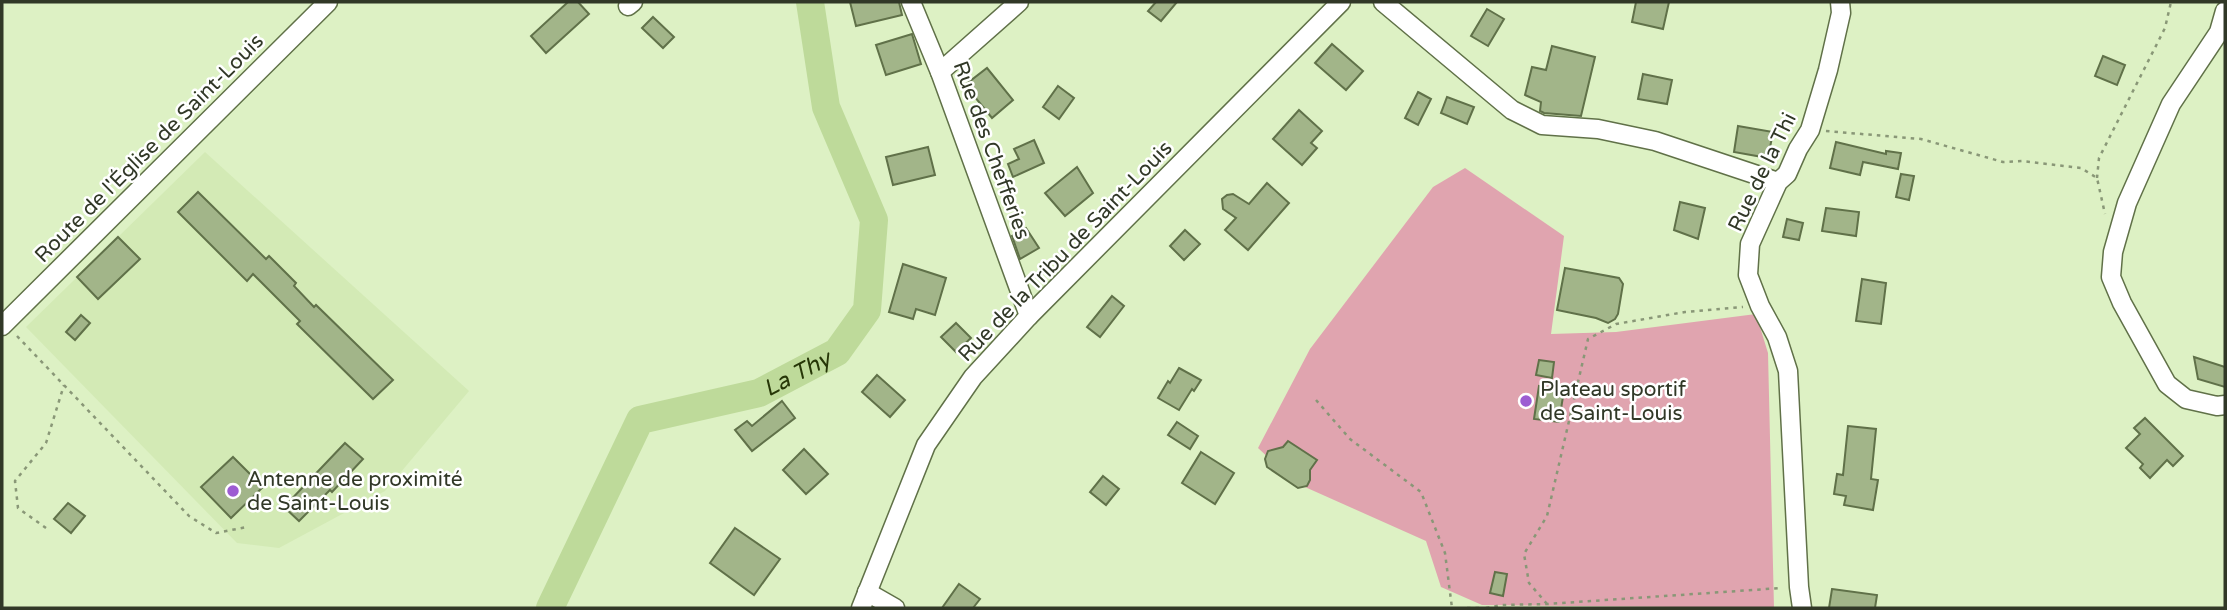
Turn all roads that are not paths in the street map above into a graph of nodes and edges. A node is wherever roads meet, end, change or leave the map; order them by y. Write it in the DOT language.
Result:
graph roads {
  1 [pos="328,2"];
  2 [pos="911,2"];
  3 [pos="1019,2"];
  4 [pos="1341,2"];
  5 [pos="1383,2"];
  6 [pos="1840,2"];
  7 [pos="2225,11"];
  8 [pos="940,72"];
  9 [pos="1778,182"];
  10 [pos="1029,316"];
  11 [pos="3,325"];
  12 [pos="2225,405"];
  13 [pos="864,600"];
  14 [pos="895,608"];
  15 [pos="1802,608"];
  1 -- 11 [label="street, Route de l'Église de Saint-Louis"];
  2 -- 8 [label="street, Rue des Chefferies"];
  3 -- 8 [label="street"];
  4 -- 10 [label="street, Rue de la Tribu de Saint-Louis"];
  5 -- 9 [label="street"];
  6 -- 9 [label="street, Rue de la Thi"];
  7 -- 12 [label="street"];
  8 -- 10 [label="street, Rue des Chefferies"];
  9 -- 15 [label="street, Rue de la Thi"];
  10 -- 13 [label="street, Rue de la Tribu de Saint-Louis"];
  13 -- 14 [label="street"];
}
